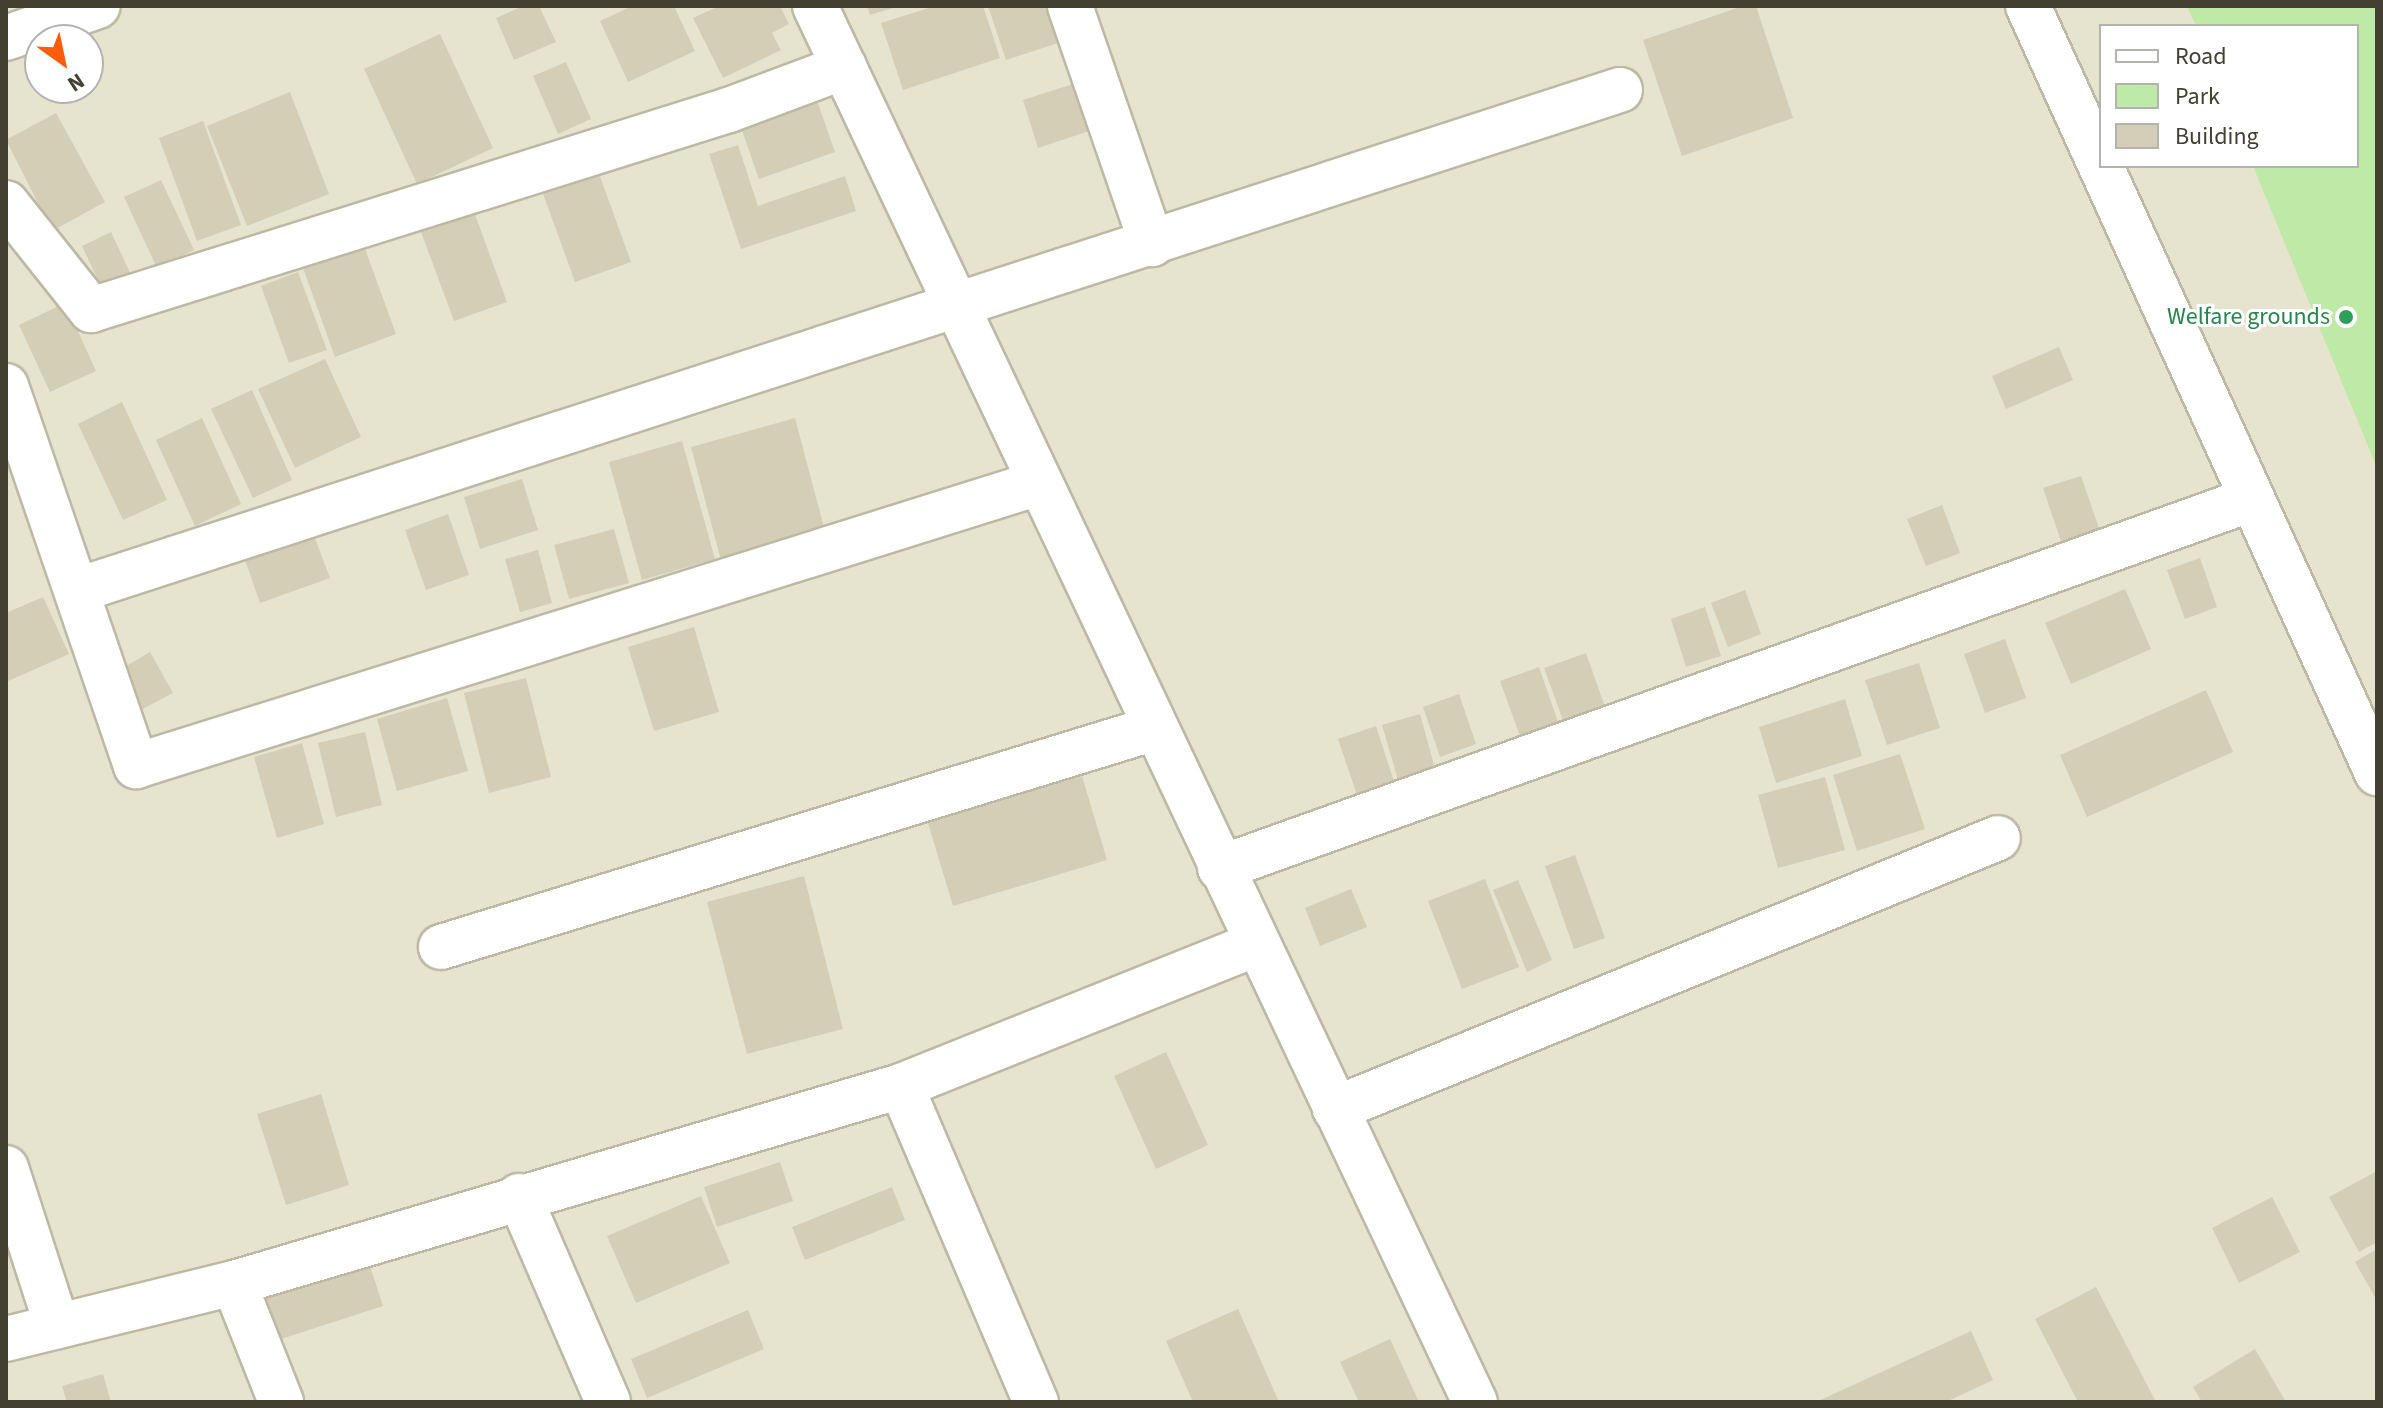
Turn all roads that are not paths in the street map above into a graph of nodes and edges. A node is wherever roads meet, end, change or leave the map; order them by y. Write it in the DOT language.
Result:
graph roads {
  1 [pos="98,6"];
  2 [pos="815,6"];
  3 [pos="1070,6"];
  4 [pos="2028,6"];
  5 [pos="6,38"];
  6 [pos="844,67"];
  7 [pos="1620,90"];
  8 [pos="2099,165"];
  9 [pos="2100,168"];
  10 [pos="6,203"];
  11 [pos="1152,244"];
  12 [pos="957,307"];
  13 [pos="6,386"];
  14 [pos="1039,483"];
  15 [pos="2249,500"];
  16 [pos="78,590"];
  17 [pos="1155,728"];
  18 [pos="2377,773"];
  19 [pos="1998,838"];
  20 [pos="1220,868"];
  21 [pos="1256,944"];
  22 [pos="441,947"];
  23 [pos="901,1086"];
  24 [pos="1335,1109"];
  25 [pos="6,1168"];
  26 [pos="519,1196"];
  27 [pos="234,1283"];
  28 [pos="57,1326"];
  29 [pos="6,1339"];
  30 [pos="281,1402"];
  31 [pos="608,1402"];
  32 [pos="1036,1402"];
  33 [pos="1475,1402"];
  1 -- 5 [label="street"];
  2 -- 6 [label="street"];
  3 -- 11 [label="street"];
  4 -- 8 [label="street"];
  6 -- 10 [label="street"];
  6 -- 12 [label="street"];
  7 -- 11 [label="street"];
  9 -- 15 [label="street"];
  11 -- 12 [label="street"];
  12 -- 14 [label="street"];
  12 -- 16 [label="street"];
  13 -- 16 [label="street"];
  14 -- 16 [label="street"];
  14 -- 17 [label="street"];
  15 -- 18 [label="street"];
  15 -- 20 [label="street"];
  17 -- 20 [label="street"];
  17 -- 22 [label="street"];
  19 -- 24 [label="street"];
  20 -- 21 [label="street"];
  21 -- 23 [label="street"];
  21 -- 24 [label="street"];
  23 -- 26 [label="street"];
  23 -- 32 [label="street"];
  24 -- 33 [label="street"];
  25 -- 28 [label="street"];
  26 -- 27 [label="street"];
  26 -- 31 [label="street"];
  27 -- 28 [label="street"];
  27 -- 30 [label="street"];
  28 -- 29 [label="street"];
}
